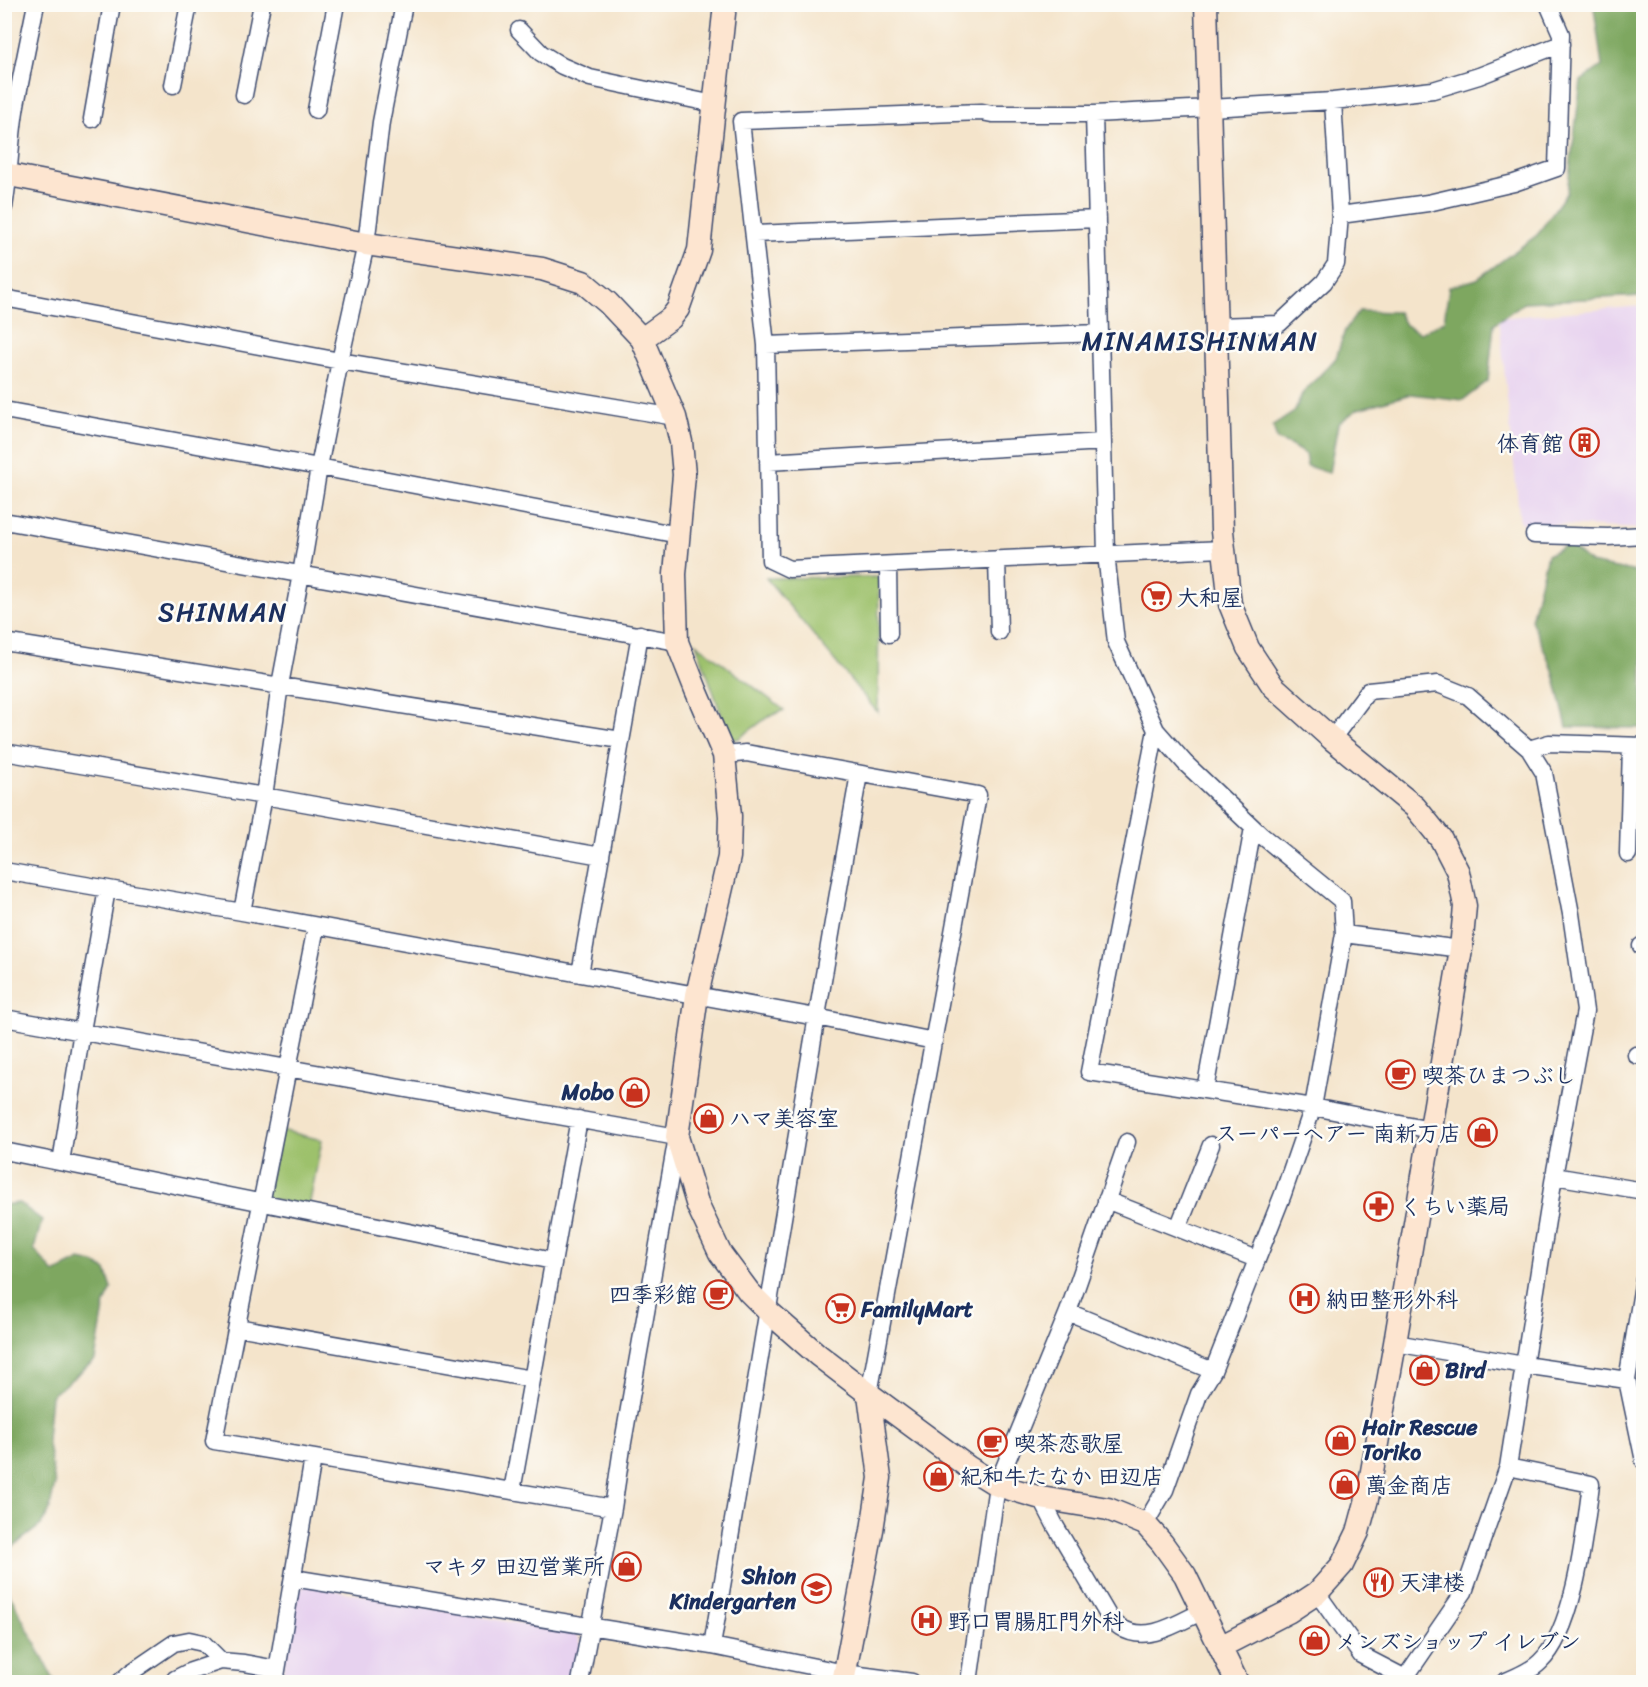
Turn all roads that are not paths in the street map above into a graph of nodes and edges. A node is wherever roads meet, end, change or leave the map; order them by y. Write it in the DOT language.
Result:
graph roads {
  1 [pos="36,4"];
  2 [pos="112,4"];
  3 [pos="189,4"];
  4 [pos="262,4"];
  5 [pos="336,4"];
  6 [pos="405,4"];
  7 [pos="725,4"];
  8 [pos="1206,4"];
  9 [pos="1548,4"];
  10 [pos="519,30"];
  11 [pos="1561,44"];
  12 [pos="173,85"];
  13 [pos="244,96"];
  14 [pos="1334,101"];
  15 [pos="714,104"];
  16 [pos="1210,108"];
  17 [pos="316,110"];
  18 [pos="1094,114"];
  19 [pos="92,119"];
  20 [pos="7,175"];
  21 [pos="4,207"];
  22 [pos="1340,215"];
  23 [pos="1097,219"];
  24 [pos="755,234"];
  25 [pos="366,244"];
  26 [pos="4,298"];
  27 [pos="1215,326"];
  28 [pos="1100,333"];
  29 [pos="642,339"];
  30 [pos="766,345"];
  31 [pos="340,361"];
  32 [pos="4,410"];
  33 [pos="675,417"];
  34 [pos="1103,442"];
  35 [pos="768,462"];
  36 [pos="320,467"];
  37 [pos="4,521"];
  38 [pos="679,535"];
  39 [pos="1534,535"];
  40 [pos="1644,535"];
  41 [pos="1223,549"];
  42 [pos="1106,554"];
  43 [pos="997,559"];
  44 [pos="888,565"];
  45 [pos="301,574"];
  46 [pos="999,632"];
  47 [pos="640,634"];
  48 [pos="889,634"];
  49 [pos="4,642"];
  50 [pos="677,642"];
  51 [pos="279,686"];
  52 [pos="1156,730"];
  53 [pos="1332,739"];
  54 [pos="621,740"];
  55 [pos="1637,746"];
  56 [pos="1529,749"];
  57 [pos="4,752"];
  58 [pos="724,754"];
  59 [pos="859,774"];
  60 [pos="264,796"];
  61 [pos="1253,828"];
  62 [pos="1628,854"];
  63 [pos="601,856"];
  64 [pos="4,871"];
  65 [pos="107,889"];
  66 [pos="242,912"];
  67 [pos="316,927"];
  68 [pos="1344,934"];
  69 [pos="1461,949"];
  70 [pos="580,974"];
  71 [pos="697,995"];
  72 [pos="816,1017"];
  73 [pos="4,1018"];
  74 [pos="82,1031"];
  75 [pos="934,1041"];
  76 [pos="288,1068"];
  77 [pos="1205,1090"];
  78 [pos="1313,1107"];
  79 [pos="579,1119"];
  80 [pos="1431,1130"];
  81 [pos="677,1137"];
  82 [pos="1127,1142"];
  83 [pos="1211,1144"];
  84 [pos="4,1151"];
  85 [pos="61,1162"];
  86 [pos="1554,1176"];
  87 [pos="1644,1191"];
  88 [pos="1106,1200"];
  89 [pos="262,1203"];
  90 [pos="1178,1228"];
  91 [pos="1256,1259"];
  92 [pos="553,1261"];
  93 [pos="1644,1279"];
  94 [pos="769,1312"];
  95 [pos="1068,1312"];
  96 [pos="237,1327"];
  97 [pos="1395,1343"];
  98 [pos="1524,1365"];
  99 [pos="1213,1371"];
  100 [pos="532,1379"];
  101 [pos="1627,1380"];
  102 [pos="869,1394"];
  103 [pos="313,1458"];
  104 [pos="1644,1461"];
  105 [pos="1508,1467"];
  106 [pos="997,1485"];
  107 [pos="512,1491"];
  108 [pos="1041,1498"];
  109 [pos="614,1508"];
  110 [pos="1144,1524"];
  111 [pos="293,1578"];
  112 [pos="1317,1593"];
  113 [pos="1203,1611"];
  114 [pos="590,1627"];
  115 [pos="712,1646"];
  116 [pos="1220,1647"];
  117 [pos="221,1660"];
  118 [pos="276,1676"];
  119 [pos="844,1678"];
  120 [pos="1410,1680"];
  121 [pos="120,1683"];
  122 [pos="173,1683"];
  123 [pos="580,1683"];
  124 [pos="912,1683"];
  125 [pos="969,1683"];
  126 [pos="1237,1683"];
  127 [pos="1504,1683"];
  1 -- 20 [label="street"];
  2 -- 19 [label="street"];
  3 -- 12 [label="street"];
  4 -- 13 [label="street"];
  5 -- 17 [label="street"];
  6 -- 25 [label="street"];
  7 -- 15 [label="street"];
  8 -- 16 [label="street"];
  9 -- 11 [label="street"];
  10 -- 15 [label="street"];
  11 -- 14 [label="street"];
  11 -- 22 [label="street"];
  14 -- 16 [label="street"];
  14 -- 22 [label="street"];
  15 -- 29 [label="street"];
  16 -- 18 [label="street"];
  16 -- 27 [label="street"];
  18 -- 23 [label="street"];
  18 -- 24 [label="street"];
  20 -- 21 [label="street"];
  20 -- 25 [label="street"];
  22 -- 27 [label="street"];
  23 -- 24 [label="street"];
  23 -- 28 [label="street"];
  24 -- 30 [label="street"];
  25 -- 29 [label="street"];
  25 -- 31 [label="street"];
  26 -- 31 [label="street"];
  27 -- 41 [label="street"];
  28 -- 30 [label="street"];
  28 -- 34 [label="street"];
  29 -- 33 [label="street"];
  30 -- 35 [label="street"];
  31 -- 33 [label="street"];
  31 -- 36 [label="street"];
  32 -- 36 [label="street"];
  33 -- 38 [label="street"];
  34 -- 35 [label="street"];
  34 -- 42 [label="street"];
  35 -- 44 [label="street"];
  36 -- 38 [label="street"];
  36 -- 45 [label="street"];
  37 -- 45 [label="street"];
  38 -- 50 [label="street"];
  39 -- 40 [label="street"];
  41 -- 42 [label="street"];
  41 -- 53 [label="street"];
  42 -- 43 [label="street"];
  42 -- 52 [label="street"];
  43 -- 44 [label="street"];
  43 -- 46 [label="street"];
  44 -- 48 [label="street"];
  45 -- 47 [label="street"];
  45 -- 51 [label="street"];
  47 -- 50 [label="street"];
  47 -- 54 [label="street"];
  49 -- 51 [label="street"];
  50 -- 58 [label="street"];
  51 -- 54 [label="street"];
  51 -- 60 [label="street"];
  52 -- 61 [label="street"];
  52 -- 77 [label="street"];
  53 -- 56 [label="street"];
  53 -- 69 [label="street"];
  54 -- 63 [label="street"];
  55 -- 56 [label="street"];
  55 -- 62 [label="street"];
  56 -- 86 [label="street"];
  57 -- 60 [label="street"];
  58 -- 59 [label="street"];
  58 -- 71 [label="street"];
  59 -- 72 [label="street"];
  59 -- 75 [label="street"];
  60 -- 63 [label="street"];
  60 -- 66 [label="street"];
  61 -- 68 [label="street"];
  61 -- 77 [label="street"];
  63 -- 70 [label="street"];
  64 -- 65 [label="street"];
  65 -- 66 [label="street"];
  65 -- 74 [label="street"];
  66 -- 67 [label="street"];
  67 -- 70 [label="street"];
  67 -- 76 [label="street"];
  68 -- 69 [label="street"];
  68 -- 78 [label="street"];
  69 -- 80 [label="street"];
  70 -- 71 [label="street"];
  71 -- 72 [label="street"];
  71 -- 81 [label="street"];
  72 -- 75 [label="street"];
  72 -- 94 [label="street"];
  73 -- 74 [label="street"];
  74 -- 76 [label="street"];
  74 -- 85 [label="street"];
  75 -- 102 [label="street"];
  76 -- 79 [label="street"];
  76 -- 89 [label="street"];
  77 -- 78 [label="street"];
  78 -- 80 [label="street"];
  78 -- 91 [label="street"];
  79 -- 81 [label="street"];
  79 -- 92 [label="street"];
  80 -- 97 [label="street"];
  81 -- 94 [label="street"];
  81 -- 109 [label="street"];
  82 -- 88 [label="street"];
  83 -- 90 [label="street"];
  84 -- 85 [label="street"];
  85 -- 89 [label="street"];
  86 -- 87 [label="street"];
  86 -- 98 [label="street"];
  88 -- 90 [label="street"];
  88 -- 95 [label="street"];
  89 -- 92 [label="street"];
  89 -- 96 [label="street"];
  90 -- 91 [label="street"];
  91 -- 99 [label="street"];
  92 -- 100 [label="street"];
  93 -- 101 [label="street"];
  94 -- 102 [label="street"];
  94 -- 115 [label="street"];
  95 -- 99 [label="street"];
  95 -- 106 [label="street"];
  96 -- 100 [label="street"];
  96 -- 103 [label="street"];
  97 -- 98 [label="street"];
  97 -- 112 [label="street"];
  98 -- 101 [label="street"];
  98 -- 105 [label="street"];
  99 -- 110 [label="street"];
  100 -- 107 [label="street"];
  101 -- 104 [label="street"];
  102 -- 106 [label="street"];
  102 -- 119 [label="street"];
  103 -- 107 [label="street"];
  103 -- 111 [label="street"];
  105 -- 120 [label="street"];
  105 -- 127 [label="street"];
  106 -- 108 [label="street"];
  106 -- 125 [label="street"];
  107 -- 109 [label="street"];
  108 -- 110 [label="street"];
  108 -- 113 [label="street"];
  109 -- 114 [label="street"];
  110 -- 113 [label="street"];
  111 -- 114 [label="street"];
  111 -- 118 [label="street"];
  112 -- 116 [label="street"];
  112 -- 120 [label="street"];
  113 -- 116 [label="street"];
  114 -- 115 [label="street"];
  114 -- 123 [label="street"];
  115 -- 119 [label="street"];
  116 -- 126 [label="street"];
  117 -- 118 [label="street"];
  117 -- 121 [label="street"];
  117 -- 122 [label="street"];
  119 -- 124 [label="street"];
}
